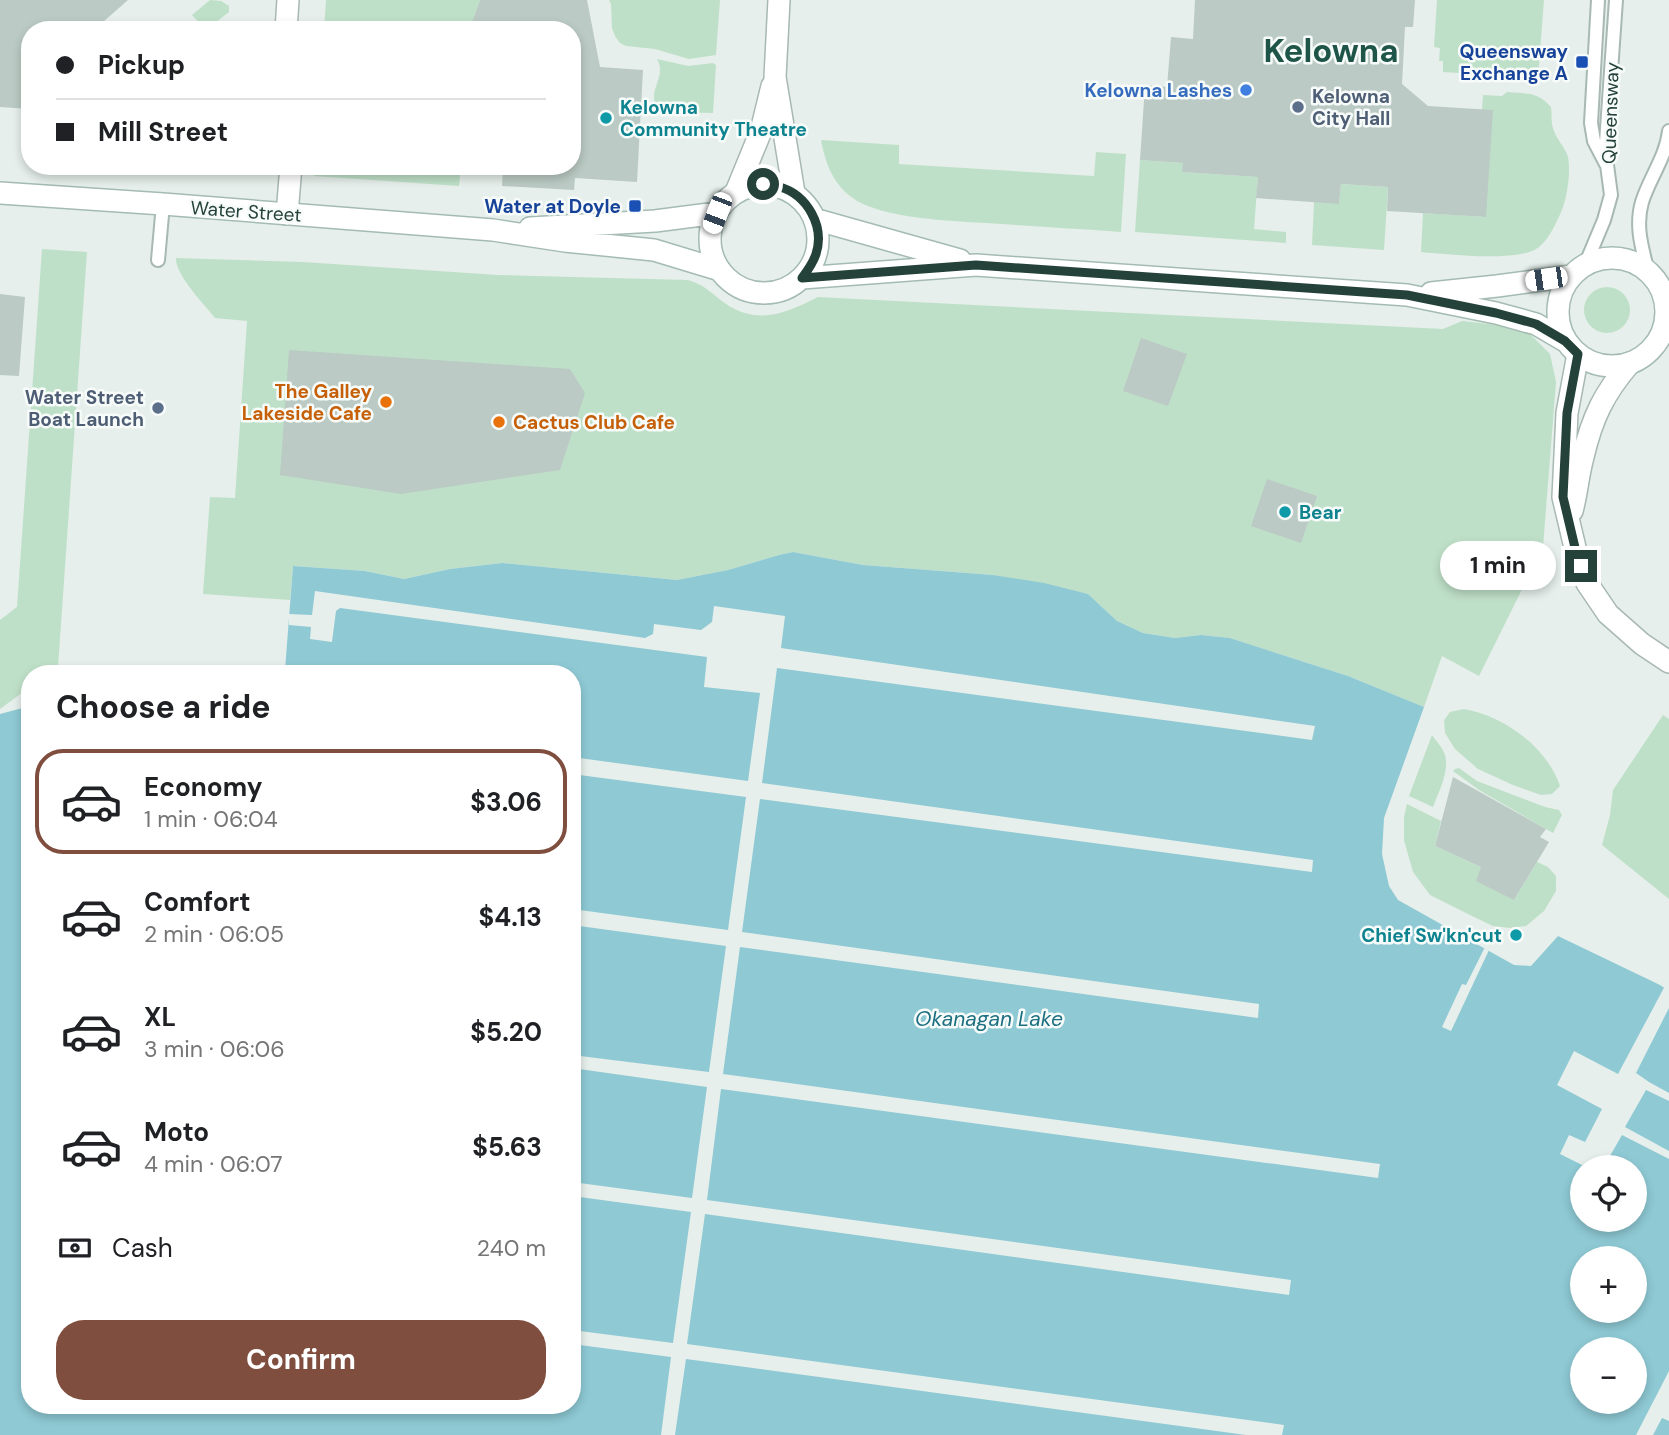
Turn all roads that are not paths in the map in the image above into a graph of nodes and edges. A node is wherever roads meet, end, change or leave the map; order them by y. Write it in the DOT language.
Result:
graph roads {
  1 [pos="288,0"];
  2 [pos="779,0"];
  3 [pos="1598,0"];
  4 [pos="1616,0"];
  5 [pos="287,21"];
  6 [pos="775,77"];
  7 [pos="1669,131"];
  8 [pos="1607,166"];
  9 [pos="290,175"];
  10 [pos="736,192"];
  11 [pos="0,193"];
  12 [pos="794,193"];
  13 [pos="163,204"];
  14 [pos="717,213"];
  15 [pos="287,214"];
  16 [pos="814,219"];
  17 [pos="493,230"];
  18 [pos="159,260"];
  19 [pos="976,265"];
  20 [pos="1578,269"];
  21 [pos="720,270"];
  22 [pos="802,278"];
  23 [pos="1659,281"];
  24 [pos="1407,295"];
  25 [pos="1662,340"];
  26 [pos="1572,347"];
  27 [pos="1630,363"];
  28 [pos="1569,524"];
  29 [pos="1669,662"];
  1 -- 5 [label="main road"];
  2 -- 6 [label="main road"];
  3 -- 8 [label="lane"];
  4 -- 8 [label="lane, Queensway"];
  6 -- 10 [label="main road"];
  6 -- 12 [label="main road"];
  7 -- 23 [label="lane"];
  8 -- 20 [label="lane, Queensway"];
  9 -- 15 [label="main road"];
  10 -- 12 [label="main road"];
  10 -- 14 [label="main road"];
  11 -- 13 [label="main road, Water Street"];
  12 -- 16 [label="main road"];
  13 -- 15 [label="main road, Water Street"];
  13 -- 18 [label="lane"];
  14 -- 17 [label="main road, Water Street"];
  14 -- 21 [label="main road"];
  15 -- 17 [label="main road, Water Street"];
  16 -- 19 [label="main road"];
  16 -- 22 [label="main road"];
  17 -- 21 [label="main road, Water Street"];
  19 -- 22 [label="main road"];
  19 -- 24 [label="main road"];
  20 -- 23 [label="main road"];
  20 -- 24 [label="main road"];
  20 -- 26 [label="main road"];
  21 -- 22 [label="main road"];
  23 -- 25 [label="main road"];
  24 -- 26 [label="main road"];
  25 -- 27 [label="main road"];
  26 -- 27 [label="main road"];
  26 -- 28 [label="main road"];
  27 -- 28 [label="main road"];
  28 -- 29 [label="main road"];
}
